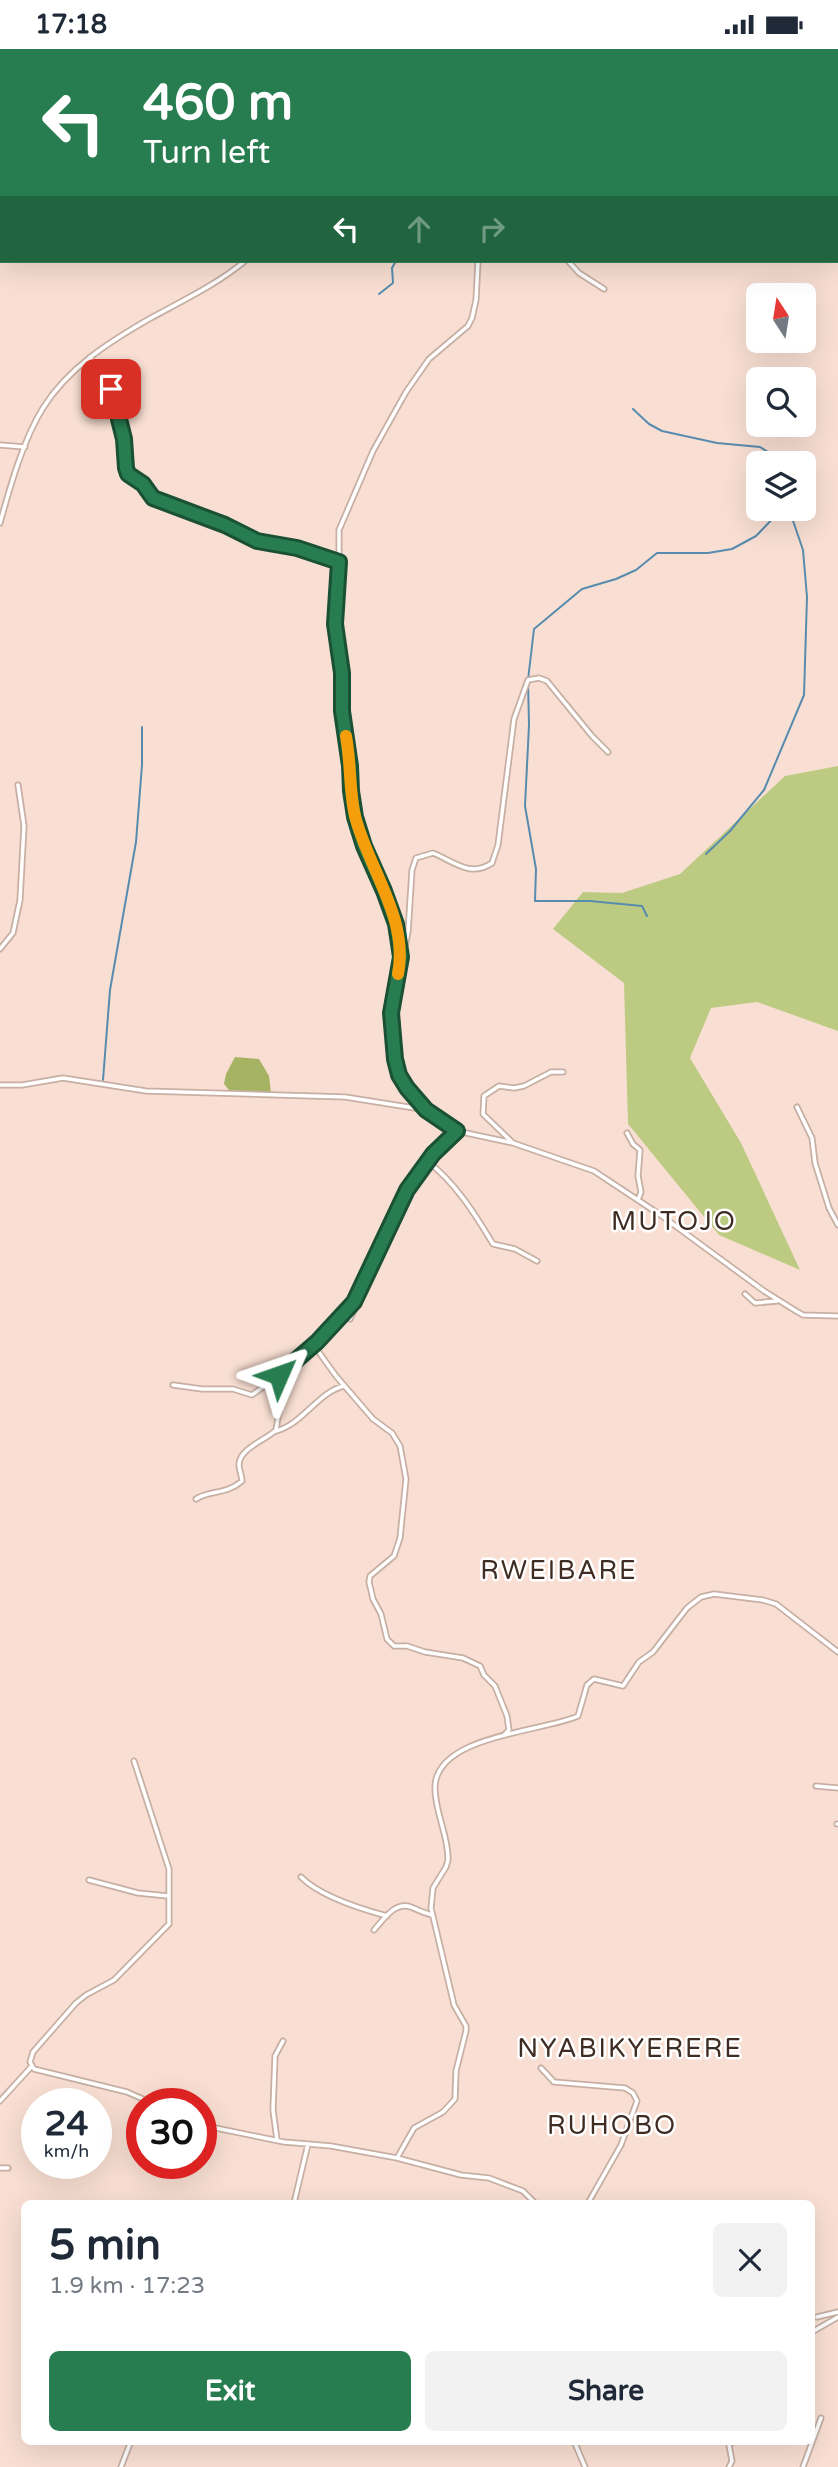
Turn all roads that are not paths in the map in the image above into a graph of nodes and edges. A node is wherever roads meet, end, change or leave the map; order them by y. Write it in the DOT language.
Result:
graph roads {
  1 [pos="242,263"];
  2 [pos="478,263"];
  3 [pos="570,263"];
  4 [pos="604,289"];
  5 [pos="90,357"];
  6 [pos="0,445"];
  7 [pos="24,447"];
  8 [pos="0,523"];
  9 [pos="339,562"];
  10 [pos="608,752"];
  11 [pos="18,785"];
  12 [pos="0,949"];
  13 [pos="401,957"];
  14 [pos="563,1072"];
  15 [pos="0,1085"];
  16 [pos="797,1107"];
  17 [pos="426,1110"];
  18 [pos="457,1131"];
  19 [pos="627,1133"];
  20 [pos="513,1143"];
  21 [pos="427,1161"];
  22 [pos="638,1200"];
  23 [pos="838,1225"];
  24 [pos="537,1261"];
  25 [pos="745,1294"];
  26 [pos="356,1298"];
  27 [pos="779,1300"];
  28 [pos="838,1316"];
  29 [pos="350,1319"];
  30 [pos="317,1342"];
  31 [pos="279,1375"];
  32 [pos="173,1385"];
  33 [pos="345,1386"];
  34 [pos="274,1432"];
  35 [pos="196,1499"];
  36 [pos="838,1651"];
  37 [pos="504,1736"];
  38 [pos="134,1761"];
  39 [pos="816,1786"];
  40 [pos="838,1788"];
  41 [pos="301,1877"];
  42 [pos="89,1880"];
  43 [pos="168,1896"];
  44 [pos="432,1915"];
  45 [pos="387,1916"];
  46 [pos="374,1930"];
  47 [pos="283,2042"];
  48 [pos="31,2067"];
  49 [pos="541,2068"];
  50 [pos="126,2091"];
  51 [pos="2,2094"];
  52 [pos="0,2101"];
  53 [pos="217,2128"];
  54 [pos="276,2140"];
  55 [pos="308,2144"];
  56 [pos="397,2158"];
  57 [pos="0,2168"];
  58 [pos="8,2168"];
  59 [pos="295,2200"];
  60 [pos="533,2200"];
  61 [pos="590,2200"];
  62 [pos="838,2315"];
  63 [pos="817,2317"];
  64 [pos="815,2330"];
  65 [pos="821,2418"];
  66 [pos="815,2434"];
  67 [pos="129,2445"];
  68 [pos="576,2445"];
  69 [pos="728,2445"];
  70 [pos="811,2445"];
  71 [pos="121,2467"];
  72 [pos="586,2467"];
  73 [pos="729,2467"];
  74 [pos="803,2467"];
  1 -- 5 [label="street"];
  2 -- 9 [label="street"];
  3 -- 4 [label="street"];
  5 -- 7 [label="street"];
  5 -- 9 [label="street"];
  6 -- 7 [label="street"];
  7 -- 8 [label="street"];
  9 -- 13 [label="street"];
  10 -- 13 [label="street"];
  11 -- 12 [label="street"];
  13 -- 17 [label="street"];
  14 -- 20 [label="street"];
  15 -- 17 [label="street"];
  16 -- 23 [label="street"];
  17 -- 18 [label="street"];
  18 -- 20 [label="street"];
  18 -- 21 [label="street"];
  19 -- 22 [label="street"];
  20 -- 22 [label="street"];
  21 -- 24 [label="street"];
  21 -- 26 [label="street"];
  22 -- 27 [label="street"];
  25 -- 27 [label="street"];
  26 -- 29 [label="street"];
  26 -- 30 [label="street"];
  27 -- 28 [label="street"];
  30 -- 31 [label="street"];
  30 -- 33 [label="street"];
  31 -- 32 [label="street"];
  31 -- 34 [label="street"];
  33 -- 34 [label="street"];
  33 -- 37 [label="street"];
  34 -- 35 [label="street"];
  36 -- 37 [label="street"];
  37 -- 44 [label="street"];
  38 -- 43 [label="street"];
  39 -- 40 [label="street"];
  41 -- 45 [label="street"];
  42 -- 43 [label="street"];
  43 -- 48 [label="street"];
  44 -- 45 [label="street"];
  44 -- 56 [label="street"];
  45 -- 46 [label="street"];
  47 -- 54 [label="street"];
  48 -- 50 [label="street"];
  48 -- 51 [label="street"];
  49 -- 61 [label="street"];
  51 -- 52 [label="street"];
  53 -- 54 [label="street"];
  54 -- 55 [label="street"];
  55 -- 56 [label="street"];
  55 -- 59 [label="street"];
  56 -- 60 [label="street"];
  57 -- 58 [label="street"];
  62 -- 63 [label="street"];
  62 -- 64 [label="street"];
  65 -- 66 [label="street"];
  67 -- 71 [label="street"];
  68 -- 72 [label="street"];
  69 -- 73 [label="street"];
  70 -- 74 [label="street"];
}
